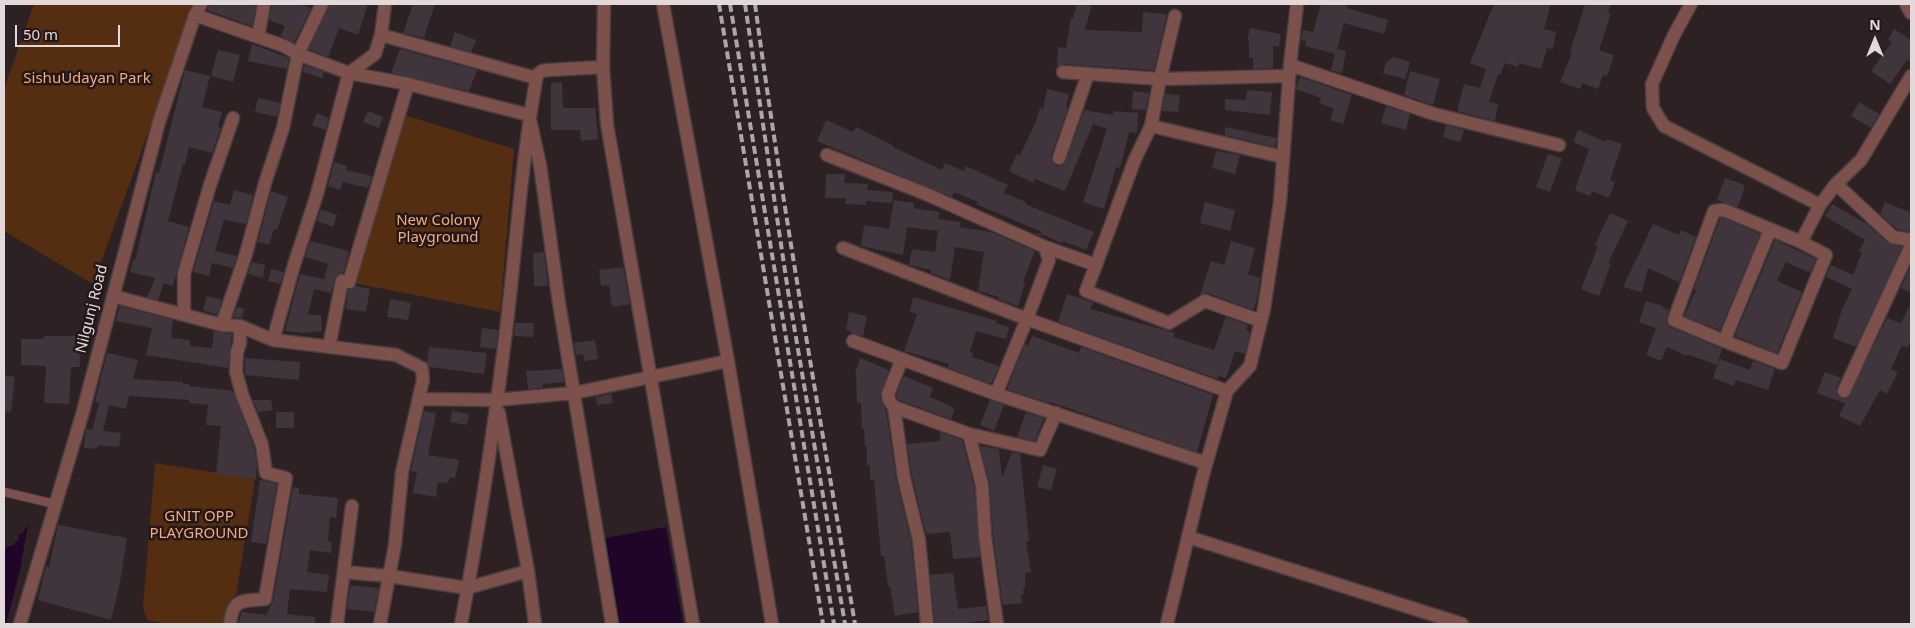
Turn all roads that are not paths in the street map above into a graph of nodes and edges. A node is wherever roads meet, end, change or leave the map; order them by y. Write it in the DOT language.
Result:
graph roads {
  1 [pos="264,4"];
  2 [pos="322,4"];
  3 [pos="385,4"];
  4 [pos="604,4"];
  5 [pos="663,4"];
  6 [pos="1297,4"];
  7 [pos="1691,4"];
  8 [pos="1906,4"];
  9 [pos="198,9"];
  10 [pos="1911,13"];
  11 [pos="1175,16"];
  12 [pos="381,35"];
  13 [pos="258,37"];
  14 [pos="298,54"];
  15 [pos="602,67"];
  16 [pos="1289,71"];
  17 [pos="1064,72"];
  18 [pos="349,73"];
  19 [pos="1088,74"];
  20 [pos="1911,76"];
  21 [pos="536,78"];
  22 [pos="1160,79"];
  23 [pos="408,84"];
  24 [pos="529,115"];
  25 [pos="232,118"];
  26 [pos="1151,126"];
  27 [pos="1559,145"];
  28 [pos="827,155"];
  29 [pos="1283,157"];
  30 [pos="1059,158"];
  31 [pos="1836,184"];
  32 [pos="1820,205"];
  33 [pos="1770,230"];
  34 [pos="1911,240"];
  35 [pos="1801,242"];
  36 [pos="1911,246"];
  37 [pos="1044,247"];
  38 [pos="843,248"];
  39 [pos="1096,265"];
  40 [pos="113,296"];
  41 [pos="184,315"];
  42 [pos="1027,319"];
  43 [pos="1261,321"];
  44 [pos="222,325"];
  45 [pos="240,326"];
  46 [pos="273,340"];
  47 [pos="853,341"];
  48 [pos="1724,341"];
  49 [pos="329,347"];
  50 [pos="902,358"];
  51 [pos="728,361"];
  52 [pos="649,376"];
  53 [pos="1227,392"];
  54 [pos="1844,392"];
  55 [pos="574,393"];
  56 [pos="996,394"];
  57 [pos="420,399"];
  58 [pos="496,400"];
  59 [pos="894,406"];
  60 [pos="1056,412"];
  61 [pos="969,434"];
  62 [pos="1206,464"];
  63 [pos="4,492"];
  64 [pos="56,504"];
  65 [pos="352,506"];
  66 [pos="1188,537"];
  67 [pos="528,571"];
  68 [pos="344,572"];
  69 [pos="389,576"];
  70 [pos="468,587"];
  71 [pos="20,624"];
  72 [pos="230,624"];
  73 [pos="337,624"];
  74 [pos="380,624"];
  75 [pos="461,624"];
  76 [pos="535,624"];
  77 [pos="612,624"];
  78 [pos="693,624"];
  79 [pos="772,624"];
  80 [pos="927,624"];
  81 [pos="997,624"];
  82 [pos="1167,624"];
  83 [pos="1462,624"];
  1 -- 13 [label="street"];
  2 -- 14 [label="street"];
  3 -- 12 [label="street"];
  4 -- 15 [label="street"];
  5 -- 51 [label="street"];
  6 -- 16 [label="street"];
  7 -- 32 [label="street"];
  8 -- 10 [label="street"];
  9 -- 13 [label="street"];
  9 -- 40 [label="street, Nilgunj Road"];
  11 -- 22 [label="street"];
  12 -- 18 [label="street"];
  12 -- 21 [label="street"];
  13 -- 14 [label="street"];
  14 -- 18 [label="street"];
  14 -- 44 [label="street"];
  15 -- 21 [label="street"];
  15 -- 52 [label="street"];
  16 -- 22 [label="street"];
  16 -- 27 [label="street"];
  16 -- 29 [label="street"];
  17 -- 19 [label="street"];
  18 -- 23 [label="street"];
  18 -- 46 [label="street"];
  19 -- 22 [label="street"];
  19 -- 30 [label="street"];
  20 -- 31 [label="street"];
  21 -- 24 [label="street"];
  22 -- 26 [label="street"];
  23 -- 24 [label="street"];
  23 -- 49 [label="street"];
  24 -- 55 [label="street"];
  24 -- 58 [label="street"];
  25 -- 41 [label="street"];
  26 -- 29 [label="street"];
  26 -- 39 [label="street"];
  28 -- 37 [label="street"];
  29 -- 43 [label="street"];
  31 -- 32 [label="street"];
  31 -- 34 [label="street"];
  32 -- 35 [label="street"];
  33 -- 35 [label="street"];
  33 -- 48 [label="street"];
  33 -- 48 [label="street"];
  35 -- 48 [label="street"];
  36 -- 54 [label="street"];
  37 -- 39 [label="street"];
  37 -- 42 [label="street"];
  38 -- 42 [label="street"];
  39 -- 43 [label="street"];
  40 -- 41 [label="street"];
  40 -- 64 [label="street, Nilgunj Road"];
  41 -- 44 [label="street"];
  42 -- 53 [label="street"];
  42 -- 56 [label="street"];
  43 -- 53 [label="street"];
  44 -- 45 [label="street"];
  45 -- 46 [label="street"];
  45 -- 72 [label="street"];
  46 -- 49 [label="street"];
  47 -- 50 [label="street"];
  49 -- 57 [label="street"];
  50 -- 56 [label="street"];
  50 -- 59 [label="street"];
  51 -- 52 [label="street"];
  51 -- 79 [label="street"];
  52 -- 55 [label="street"];
  52 -- 78 [label="street"];
  53 -- 62 [label="street"];
  55 -- 58 [label="street"];
  55 -- 77 [label="street"];
  56 -- 60 [label="street"];
  57 -- 58 [label="street"];
  57 -- 69 [label="street"];
  58 -- 67 [label="street"];
  58 -- 70 [label="street"];
  59 -- 61 [label="street"];
  59 -- 80 [label="street"];
  60 -- 61 [label="street"];
  60 -- 62 [label="street"];
  61 -- 81 [label="street"];
  62 -- 66 [label="street"];
  63 -- 64 [label="lane"];
  64 -- 71 [label="street, Nilgunj Road"];
  65 -- 68 [label="street"];
  66 -- 82 [label="street"];
  66 -- 83 [label="street"];
  67 -- 70 [label="street"];
  67 -- 76 [label="street"];
  68 -- 69 [label="street"];
  68 -- 73 [label="street"];
  69 -- 70 [label="street"];
  69 -- 74 [label="street"];
  70 -- 75 [label="street"];
}
